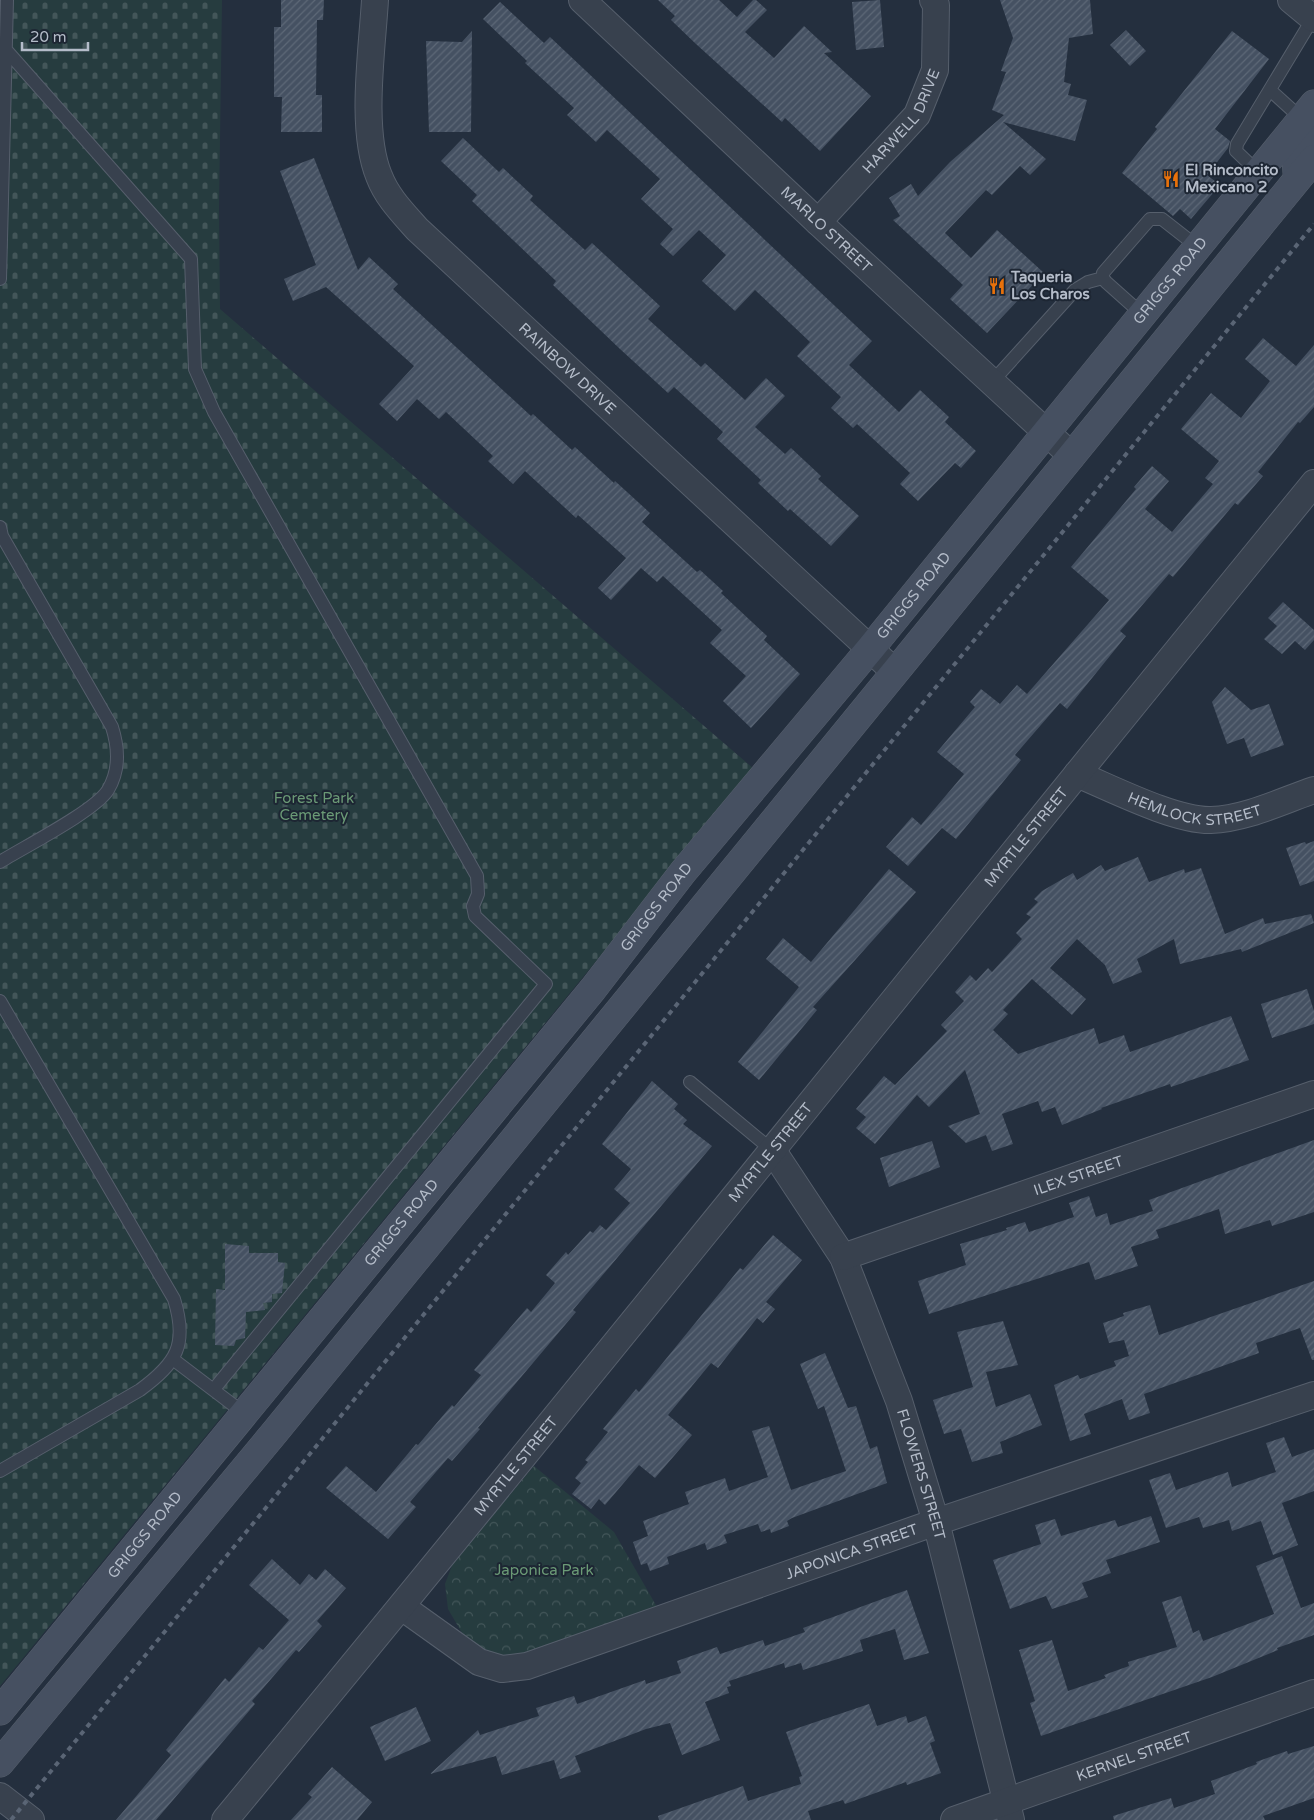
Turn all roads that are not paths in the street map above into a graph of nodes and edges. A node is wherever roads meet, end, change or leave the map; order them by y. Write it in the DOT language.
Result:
graph roads {
  1 [pos="7,0"];
  2 [pos="375,0"];
  3 [pos="582,0"];
  4 [pos="933,0"];
  5 [pos="1291,0"];
  6 [pos="1314,18"];
  7 [pos="7,51"];
  8 [pos="1270,90"];
  9 [pos="1310,120"];
  10 [pos="1306,169"];
  11 [pos="1259,173"];
  12 [pos="818,222"];
  13 [pos="1198,248"];
  14 [pos="1221,273"];
  15 [pos="1103,278"];
  16 [pos="0,279"];
  17 [pos="1144,314"];
  18 [pos="992,382"];
  19 [pos="1047,433"];
  20 [pos="1072,456"];
  21 [pos="1314,483"];
  22 [pos="0,527"];
  23 [pos="870,649"];
  24 [pos="895,672"];
  25 [pos="1077,774"];
  26 [pos="1314,790"];
  27 [pos="0,862"];
  28 [pos="593,989"];
  29 [pos="0,1001"];
  30 [pos="619,1011"];
  31 [pos="690,1082"];
  32 [pos="1314,1094"];
  33 [pos="773,1151"];
  34 [pos="843,1257"];
  35 [pos="174,1360"];
  36 [pos="214,1389"];
  37 [pos="1314,1395"];
  38 [pos="245,1414"];
  39 [pos="0,1471"];
  40 [pos="936,1522"];
  41 [pos="402,1607"];
  42 [pos="1314,1693"];
  43 [pos="0,1711"];
  44 [pos="0,1763"];
  45 [pos="0,1796"];
  46 [pos="1009,1811"];
  47 [pos="31,1820"];
  48 [pos="226,1820"];
  49 [pos="954,1820"];
  1 -- 7 [label="lane"];
  2 -- 23 [label="street, RAINBOW DRIVE"];
  3 -- 12 [label="street, MARLO STREET"];
  4 -- 12 [label="street, HARWELL DRIVE"];
  5 -- 6 [label="street"];
  6 -- 8 [label="lane"];
  7 -- 16 [label="lane"];
  7 -- 36 [label="lane"];
  8 -- 9 [label="lane"];
  8 -- 11 [label="lane"];
  9 -- 10 [label="main road"];
  9 -- 11 [label="main road, GRIGGS ROAD"];
  10 -- 14 [label="main road"];
  11 -- 13 [label="main road, GRIGGS ROAD"];
  12 -- 18 [label="street, MARLO STREET"];
  13 -- 14 [label="main road"];
  13 -- 15 [label="lane"];
  13 -- 17 [label="main road, GRIGGS ROAD"];
  14 -- 20 [label="main road"];
  15 -- 17 [label="lane"];
  15 -- 18 [label="lane"];
  17 -- 19 [label="main road, GRIGGS ROAD"];
  18 -- 19 [label="street, MARLO STREET"];
  19 -- 20 [label="street, MARLO STREET"];
  19 -- 23 [label="main road, GRIGGS ROAD"];
  20 -- 24 [label="main road"];
  21 -- 25 [label="street, MYRTLE STREET"];
  22 -- 27 [label="lane"];
  23 -- 24 [label="street, RAINBOW DRIVE"];
  23 -- 28 [label="main road, GRIGGS ROAD"];
  24 -- 30 [label="main road"];
  25 -- 26 [label="street, HEMLOCK STREET"];
  25 -- 33 [label="street, MYRTLE STREET"];
  28 -- 30 [label="main road"];
  28 -- 38 [label="main road, GRIGGS ROAD"];
  29 -- 35 [label="lane"];
  30 -- 44 [label="main road"];
  31 -- 33 [label="lane"];
  32 -- 34 [label="street, ILEX STREET"];
  33 -- 34 [label="street, FLOWERS STREET"];
  33 -- 41 [label="street, MYRTLE STREET"];
  34 -- 40 [label="street, FLOWERS STREET"];
  35 -- 36 [label="lane"];
  35 -- 39 [label="lane"];
  36 -- 38 [label="lane"];
  37 -- 40 [label="street, JAPONICA STREET"];
  38 -- 43 [label="main road, GRIGGS ROAD"];
  40 -- 41 [label="street, JAPONICA STREET"];
  40 -- 46 [label="street, FLOWERS STREET"];
  41 -- 48 [label="street, MYRTLE STREET"];
  42 -- 46 [label="street, KERNEL STREET"];
  45 -- 47 [label="street"];
  46 -- 49 [label="street, KERNEL STREET"];
}
